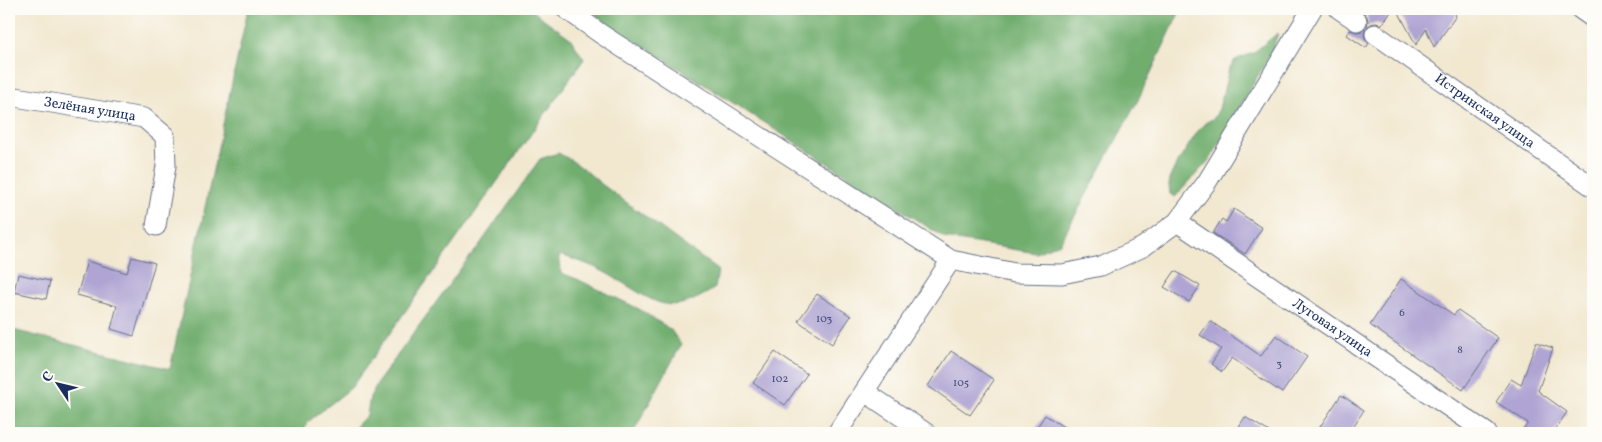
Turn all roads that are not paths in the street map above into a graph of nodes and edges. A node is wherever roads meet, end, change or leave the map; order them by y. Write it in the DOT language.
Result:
graph roads {
  1 [pos="566,9"];
  2 [pos="1312,9"];
  3 [pos="1339,9"];
  4 [pos="1580,9"];
  5 [pos="1593,18"];
  6 [pos="1357,21"];
  7 [pos="1376,34"];
  8 [pos="9,96"];
  9 [pos="1593,187"];
  10 [pos="1177,222"];
  11 [pos="156,226"];
  12 [pos="951,260"];
  13 [pos="865,392"];
  14 [pos="837,433"];
  15 [pos="926,433"];
  16 [pos="1487,433"];
  1 -- 12 [label="street"];
  2 -- 10 [label="street"];
  3 -- 6 [label="street"];
  4 -- 5 [label="street"];
  7 -- 9 [label="street, Истринская улица"];
  8 -- 11 [label="street, Зелёная улица"];
  10 -- 12 [label="street"];
  10 -- 16 [label="street, Луговая улица"];
  12 -- 13 [label="street"];
  13 -- 14 [label="street"];
  13 -- 15 [label="street"];
}
